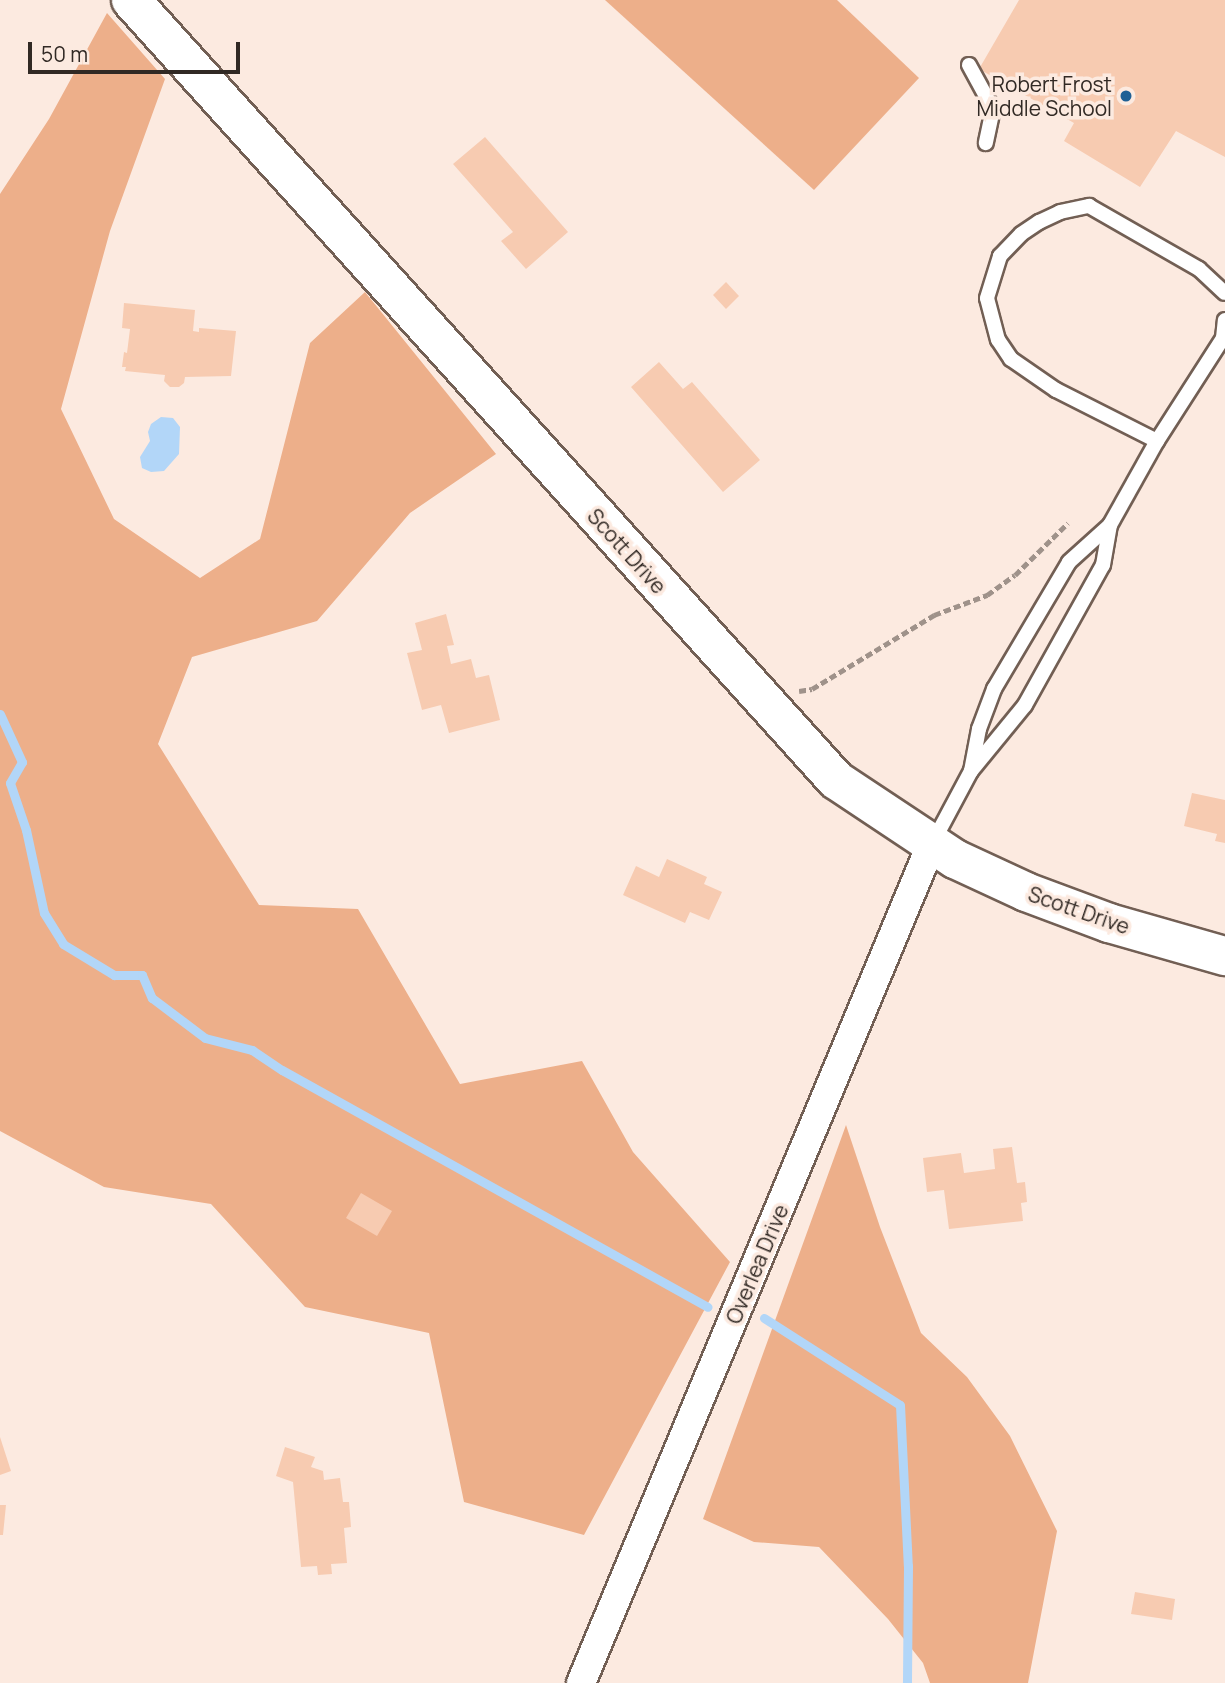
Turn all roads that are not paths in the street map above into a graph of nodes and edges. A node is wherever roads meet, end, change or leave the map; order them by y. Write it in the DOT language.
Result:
graph roads {
  1 [pos="131,0"];
  2 [pos="969,65"];
  3 [pos="986,143"];
  4 [pos="1225,293"];
  5 [pos="1225,320"];
  6 [pos="1157,441"];
  7 [pos="1110,525"];
  8 [pos="971,771"];
  9 [pos="931,845"];
  10 [pos="1225,956"];
  11 [pos="581,1683"];
  1 -- 9 [label="street, Scott Drive"];
  2 -- 3 [label="lane"];
  4 -- 6 [label="lane"];
  5 -- 6 [label="lane"];
  6 -- 7 [label="lane"];
  7 -- 8 [label="lane"];
  7 -- 8 [label="lane"];
  8 -- 9 [label="lane"];
  9 -- 10 [label="street, Scott Drive"];
  9 -- 11 [label="street, Overlea Drive"];
}
